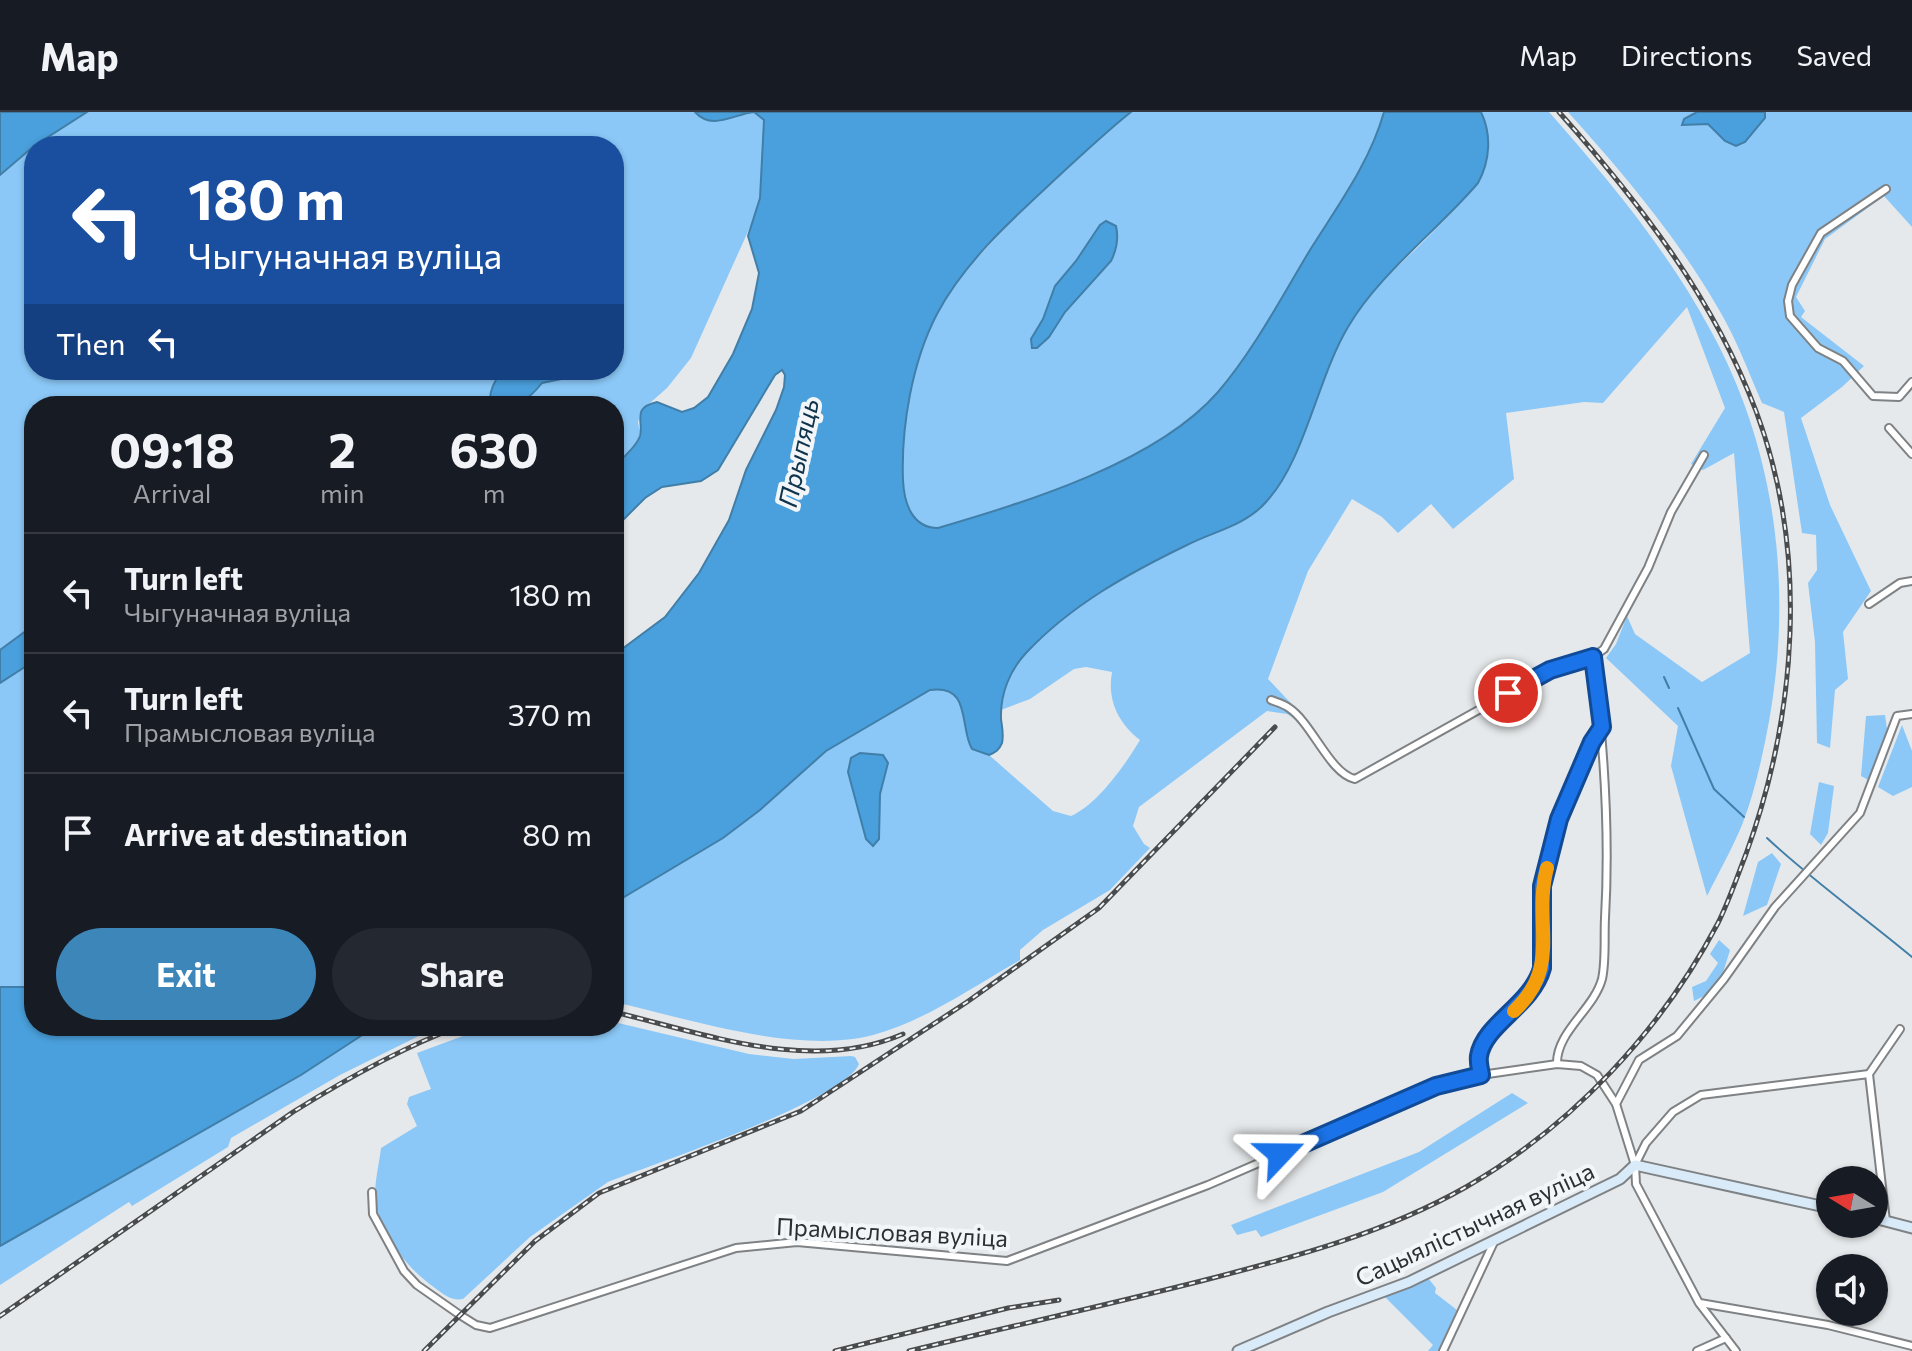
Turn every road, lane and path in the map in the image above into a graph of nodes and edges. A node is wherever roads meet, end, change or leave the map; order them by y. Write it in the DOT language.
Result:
graph roads {
  1 [pos="1886,189"];
  2 [pos="1912,382"];
  3 [pos="1889,428"];
  4 [pos="1912,454"];
  5 [pos="1704,455"];
  6 [pos="1912,581"];
  7 [pos="1869,604"];
  8 [pos="1593,657"];
  9 [pos="1271,700"];
  10 [pos="1912,714"];
  11 [pos="1602,727"];
  12 [pos="1900,1029"];
  13 [pos="1557,1064"];
  14 [pos="1869,1074"];
  15 [pos="1481,1075"];
  16 [pos="1616,1104"];
  17 [pos="1635,1165"];
  18 [pos="1880,1166"];
  19 [pos="372,1192"];
  20 [pos="1816,1205"];
  21 [pos="1888,1222"];
  22 [pos="1912,1228"];
  23 [pos="1494,1242"];
  24 [pos="1699,1303"];
  25 [pos="1726,1338"];
  26 [pos="1912,1346"];
  27 [pos="1238,1351"];
  28 [pos="1443,1351"];
  29 [pos="1697,1351"];
  30 [pos="1736,1351"];
  1 -- 2 [label="street"];
  3 -- 4 [label="street"];
  5 -- 8 [label="street"];
  6 -- 7 [label="street"];
  8 -- 9 [label="street"];
  8 -- 11 [label="street"];
  10 -- 16 [label="street"];
  11 -- 13 [label="street"];
  11 -- 15 [label="street"];
  12 -- 14 [label="street"];
  13 -- 15 [label="street, Прамысловая вуліца"];
  13 -- 16 [label="street"];
  14 -- 17 [label="street, Сацыялістычная вуліца"];
  14 -- 18 [label="street"];
  15 -- 19 [label="street, Прамысловая вуліца"];
  16 -- 17 [label="street"];
  17 -- 20 [label="street"];
  17 -- 23 [label="street, Сацыялістычная вуліца"];
  17 -- 24 [label="street"];
  21 -- 22 [label="street"];
  23 -- 27 [label="street, Сацыялістычная вуліца"];
  23 -- 28 [label="street"];
  24 -- 25 [label="street"];
  24 -- 26 [label="street"];
  25 -- 29 [label="street"];
  25 -- 30 [label="street"];
}
